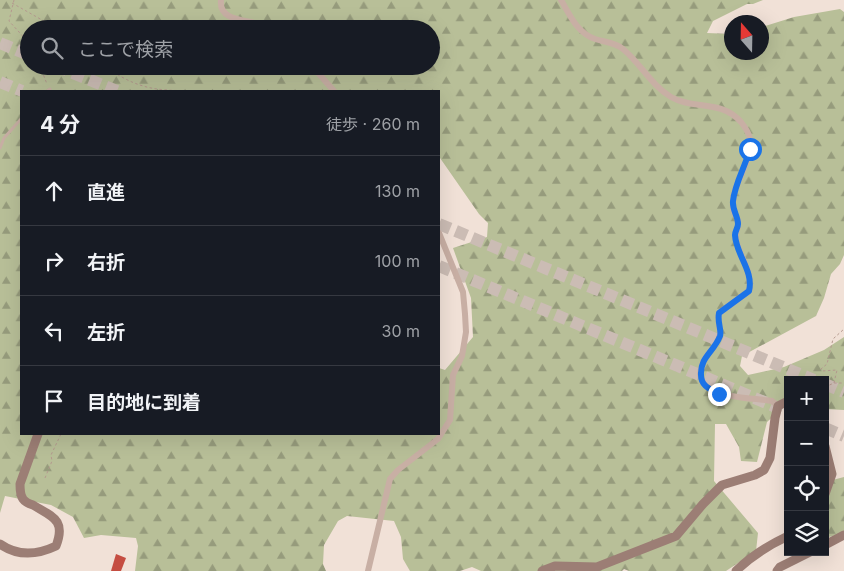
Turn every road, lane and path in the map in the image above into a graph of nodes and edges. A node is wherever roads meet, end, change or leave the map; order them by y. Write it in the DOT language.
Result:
graph roads {
  1 [pos="14,0"];
  2 [pos="221,0"];
  3 [pos="561,0"];
  4 [pos="12,3"];
  5 [pos="42,20"];
  6 [pos="242,20"];
  7 [pos="20,33"];
  8 [pos="43,75"];
  9 [pos="118,75"];
  10 [pos="320,75"];
  11 [pos="48,90"];
  12 [pos="158,90"];
  13 [pos="333,90"];
  14 [pos="20,120"];
  15 [pos="0,148"];
  16 [pos="440,236"];
  17 [pos="844,329"];
  18 [pos="834,383"];
  19 [pos="844,383"];
  20 [pos="829,385"];
  21 [pos="784,403"];
  22 [pos="778,406"];
  23 [pos="38,435"];
  24 [pos="61,435"];
  25 [pos="829,462"];
  26 [pos="45,478"];
  27 [pos="829,483"];
  28 [pos="844,535"];
  29 [pos="784,538"];
  30 [pos="829,543"];
  31 [pos="0,544"];
  32 [pos="802,556"];
  33 [pos="368,571"];
  34 [pos="542,571"];
  35 [pos="736,571"];
  36 [pos="777,571"];
  1 -- 4 [label="path"];
  2 -- 6 [label="street"];
  3 -- 22 [label="street"];
  4 -- 5 [label="path"];
  4 -- 7 [label="path"];
  8 -- 11 [label="path"];
  9 -- 12 [label="path"];
  10 -- 13 [label="street"];
  14 -- 15 [label="lane"];
  16 -- 33 [label="street"];
  17 -- 18 [label="path"];
  18 -- 19 [label="path"];
  18 -- 20 [label="path"];
  21 -- 22 [label="street"];
  22 -- 34 [label="street"];
  23 -- 31 [label="street"];
  24 -- 26 [label="path"];
  25 -- 27 [label="street"];
  28 -- 30 [label="street"];
  29 -- 35 [label="street"];
  32 -- 36 [label="street"];
}
